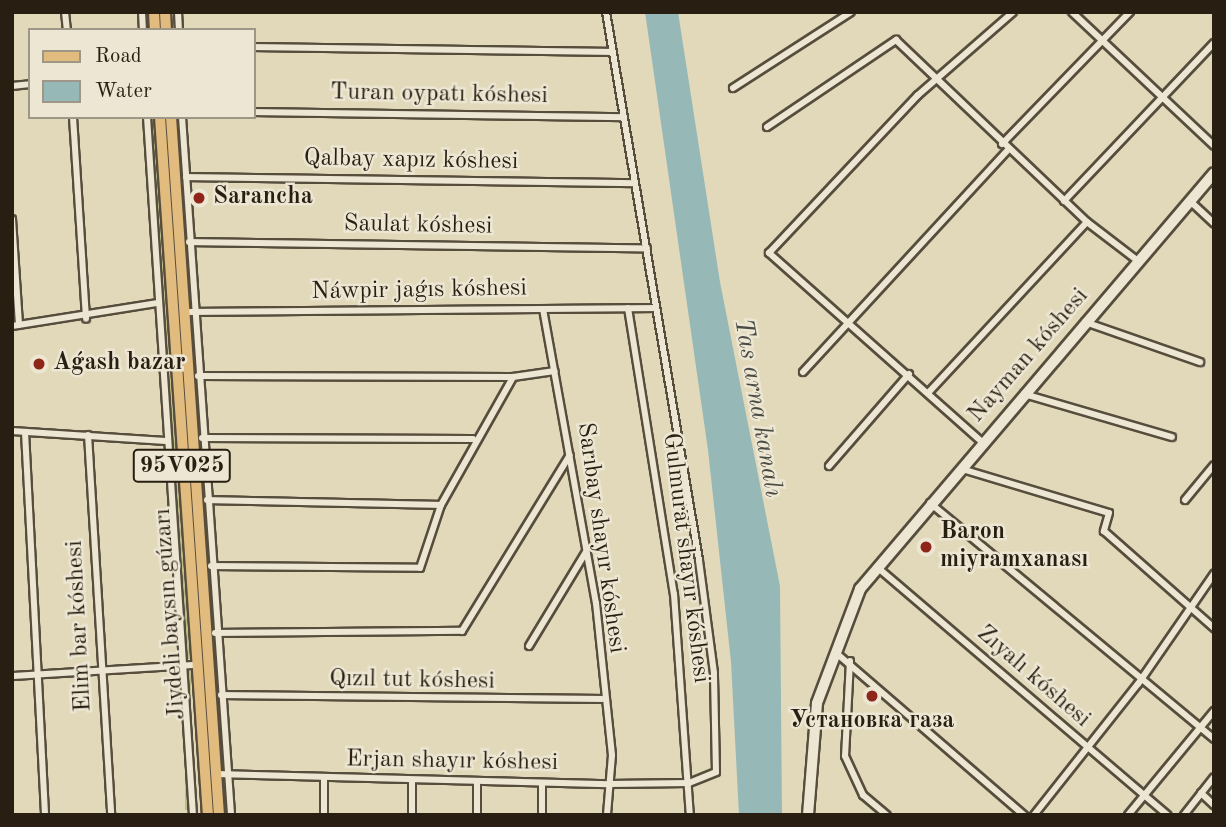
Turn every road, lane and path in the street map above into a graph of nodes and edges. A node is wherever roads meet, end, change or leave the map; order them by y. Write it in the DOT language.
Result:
graph roads {
  1 [pos="606,12"];
  2 [pos="851,12"];
  3 [pos="1013,12"];
  4 [pos="1072,12"];
  5 [pos="1130,12"];
  6 [pos="1102,41"];
  7 [pos="1214,43"];
  8 [pos="256,47"];
  9 [pos="613,52"];
  10 [pos="939,81"];
  11 [pos="733,88"];
  12 [pos="1162,98"];
  13 [pos="256,112"];
  14 [pos="624,117"];
  15 [pos="73,119"];
  16 [pos="148,119"];
  17 [pos="160,119"];
  18 [pos="171,119"];
  19 [pos="182,119"];
  20 [pos="767,127"];
  21 [pos="1002,144"];
  22 [pos="1214,146"];
  23 [pos="1008,150"];
  24 [pos="1214,173"];
  25 [pos="186,177"];
  26 [pos="635,183"];
  27 [pos="1064,201"];
  28 [pos="1190,201"];
  29 [pos="12,219"];
  30 [pos="1087,222"];
  31 [pos="1214,223"];
  32 [pos="189,242"];
  33 [pos="646,248"];
  34 [pos="1138,261"];
  35 [pos="158,303"];
  36 [pos="628,308"];
  37 [pos="656,308"];
  38 [pos="543,309"];
  39 [pos="194,312"];
  40 [pos="181,313"];
  41 [pos="86,319"];
  42 [pos="1086,322"];
  43 [pos="852,323"];
  44 [pos="16,326"];
  45 [pos="1200,362"];
  46 [pos="555,371"];
  47 [pos="803,372"];
  48 [pos="909,374"];
  49 [pos="198,376"];
  50 [pos="513,377"];
  51 [pos="929,392"];
  52 [pos="1024,394"];
  53 [pos="12,431"];
  54 [pos="25,432"];
  55 [pos="88,435"];
  56 [pos="1172,437"];
  57 [pos="202,438"];
  58 [pos="473,439"];
  59 [pos="166,441"];
  60 [pos="982,442"];
  61 [pos="570,455"];
  62 [pos="1214,466"];
  63 [pos="829,467"];
  64 [pos="960,468"];
  65 [pos="207,500"];
  66 [pos="1185,500"];
  67 [pos="930,503"];
  68 [pos="441,505"];
  69 [pos="586,551"];
  70 [pos="211,566"];
  71 [pos="876,566"];
  72 [pos="1214,574"];
  73 [pos="1194,610"];
  74 [pos="1214,628"];
  75 [pos="215,633"];
  76 [pos="529,646"];
  77 [pos="833,652"];
  78 [pos="850,661"];
  79 [pos="180,665"];
  80 [pos="194,665"];
  81 [pos="103,672"];
  82 [pos="12,676"];
  83 [pos="38,676"];
  84 [pos="1139,676"];
  85 [pos="221,695"];
  86 [pos="602,699"];
  87 [pos="1214,711"];
  88 [pos="1199,727"];
  89 [pos="1214,739"];
  90 [pos="1086,748"];
  91 [pos="215,774"];
  92 [pos="227,774"];
  93 [pos="1214,777"];
  94 [pos="324,778"];
  95 [pos="412,782"];
  96 [pos="477,783"];
  97 [pos="689,783"];
  98 [pos="609,784"];
  99 [pos="542,785"];
  100 [pos="1201,793"];
  101 [pos="1144,797"];
  102 [pos="1214,805"];
  103 [pos="45,815"];
  104 [pos="111,815"];
  105 [pos="193,815"];
  106 [pos="208,815"];
  107 [pos="219,815"];
  108 [pos="231,815"];
  109 [pos="324,815"];
  110 [pos="412,815"];
  111 [pos="477,815"];
  112 [pos="542,815"];
  113 [pos="607,815"];
  114 [pos="690,815"];
  115 [pos="808,815"];
  116 [pos="887,815"];
  117 [pos="1024,815"];
  118 [pos="1034,815"];
  119 [pos="1128,815"];
  120 [pos="1167,815"];
  121 [pos="1184,815"];
  1 -- 9 [label="street"];
  2 -- 11 [label="street"];
  3 -- 10 [label="street"];
  4 -- 6 [label="street"];
  5 -- 6 [label="street"];
  6 -- 12 [label="street"];
  6 -- 21 [label="street"];
  7 -- 12 [label="street"];
  8 -- 9 [label="street"];
  9 -- 14 [label="street"];
  10 -- 20 [label="street"];
  10 -- 21 [label="street"];
  10 -- 43 [label="street"];
  12 -- 22 [label="street"];
  12 -- 27 [label="street"];
  13 -- 14 [label="street, Turan oypatı kóshesi"];
  14 -- 26 [label="street"];
  15 -- 41 [label="street"];
  16 -- 35 [label="street"];
  17 -- 80 [label="main road, Jiydeli baysın gúzarı / 95V025"];
  18 -- 40 [label="main road, Jiydeli baysın gúzarı / 95V025"];
  19 -- 25 [label="street"];
  21 -- 23 [label="street"];
  23 -- 27 [label="street"];
  23 -- 43 [label="street"];
  24 -- 28 [label="main road, Nayman kóshesi"];
  25 -- 26 [label="street, Qalbay xapız kóshesi"];
  25 -- 32 [label="street"];
  26 -- 33 [label="street"];
  27 -- 30 [label="street"];
  28 -- 31 [label="street"];
  28 -- 34 [label="main road, Nayman kóshesi"];
  29 -- 44 [label="street"];
  30 -- 34 [label="street"];
  30 -- 51 [label="street"];
  32 -- 33 [label="street, Saulat kóshesi"];
  32 -- 39 [label="street"];
  33 -- 37 [label="street"];
  34 -- 42 [label="main road, Nayman kóshesi"];
  35 -- 41 [label="street"];
  35 -- 59 [label="street"];
  36 -- 37 [label="street, Náwpir jaǵıs kóshesi"];
  36 -- 38 [label="street, Náwpir jaǵıs kóshesi"];
  36 -- 97 [label="street, Gulmurat shayır kóshesi"];
  37 -- 97 [label="street"];
  38 -- 39 [label="street, Náwpir jaǵıs kóshesi"];
  38 -- 46 [label="street, Sarıbay shayır kóshesi"];
  39 -- 40 [label="street, Náwpir jaǵıs kóshesi"];
  39 -- 49 [label="street"];
  40 -- 91 [label="main road, Jiydeli baysın gúzarı / 95V025"];
  41 -- 44 [label="street"];
  42 -- 45 [label="street"];
  42 -- 52 [label="main road, Nayman kóshesi"];
  43 -- 47 [label="street"];
  43 -- 48 [label="street"];
  46 -- 50 [label="street"];
  46 -- 61 [label="street, Sarıbay shayır kóshesi"];
  48 -- 51 [label="street"];
  48 -- 63 [label="street"];
  49 -- 50 [label="street"];
  49 -- 57 [label="street"];
  50 -- 58 [label="street"];
  51 -- 60 [label="street"];
  52 -- 56 [label="street"];
  52 -- 60 [label="main road, Nayman kóshesi"];
  53 -- 54 [label="street"];
  54 -- 55 [label="street"];
  54 -- 83 [label="street"];
  55 -- 59 [label="street"];
  55 -- 81 [label="street, Elim bar kóshesi"];
  57 -- 58 [label="street"];
  57 -- 65 [label="street"];
  58 -- 68 [label="street"];
  59 -- 79 [label="street"];
  60 -- 64 [label="main road, Nayman kóshesi"];
  61 -- 69 [label="street, Sarıbay shayır kóshesi"];
  61 -- 75 [label="street"];
  62 -- 66 [label="street"];
  64 -- 67 [label="main road, Nayman kóshesi"];
  64 -- 73 [label="street"];
  65 -- 68 [label="street"];
  65 -- 70 [label="street"];
  67 -- 71 [label="main road, Nayman kóshesi"];
  67 -- 84 [label="street"];
  68 -- 70 [label="street"];
  69 -- 76 [label="street"];
  69 -- 86 [label="street, Sarıbay shayır kóshesi"];
  70 -- 75 [label="street"];
  71 -- 77 [label="main road, Nayman kóshesi"];
  71 -- 90 [label="street, Zıyalı kóshesi"];
  72 -- 73 [label="street"];
  73 -- 74 [label="street"];
  73 -- 84 [label="street"];
  75 -- 85 [label="street"];
  77 -- 78 [label="street"];
  77 -- 115 [label="main road, Nayman kóshesi"];
  78 -- 116 [label="street"];
  78 -- 117 [label="street"];
  79 -- 80 [label="street"];
  79 -- 81 [label="street"];
  79 -- 105 [label="street"];
  80 -- 106 [label="main road, Jiydeli baysın gúzarı / 95V025"];
  81 -- 83 [label="street"];
  81 -- 104 [label="street, Elim bar kóshesi"];
  82 -- 83 [label="street"];
  83 -- 103 [label="street"];
  84 -- 88 [label="street"];
  84 -- 90 [label="street"];
  85 -- 86 [label="street, Qızıl tut kóshesi"];
  85 -- 92 [label="street"];
  86 -- 98 [label="street, Sarıbay shayır kóshesi"];
  87 -- 88 [label="street"];
  88 -- 89 [label="street"];
  88 -- 101 [label="street"];
  90 -- 101 [label="street, Zıyalı kóshesi"];
  90 -- 118 [label="street"];
  91 -- 92 [label="street, Erjan shayır kóshesi"];
  91 -- 107 [label="main road, Jiydeli baysın gúzarı / 95V025"];
  92 -- 94 [label="street, Erjan shayır kóshesi"];
  92 -- 108 [label="street"];
  93 -- 100 [label="street"];
  94 -- 95 [label="street, Erjan shayır kóshesi"];
  94 -- 109 [label="street"];
  95 -- 96 [label="street, Erjan shayır kóshesi"];
  95 -- 110 [label="street"];
  96 -- 99 [label="street, Erjan shayır kóshesi"];
  96 -- 111 [label="street"];
  97 -- 98 [label="street, Erjan shayır kóshesi"];
  97 -- 114 [label="street, Gulmurat shayır kóshesi"];
  98 -- 99 [label="street, Erjan shayır kóshesi"];
  98 -- 113 [label="street, Sarıbay shayır kóshesi"];
  99 -- 112 [label="street"];
  100 -- 102 [label="street"];
  100 -- 121 [label="street"];
  101 -- 119 [label="street"];
  101 -- 120 [label="street, Zıyalı kóshesi"];
}
